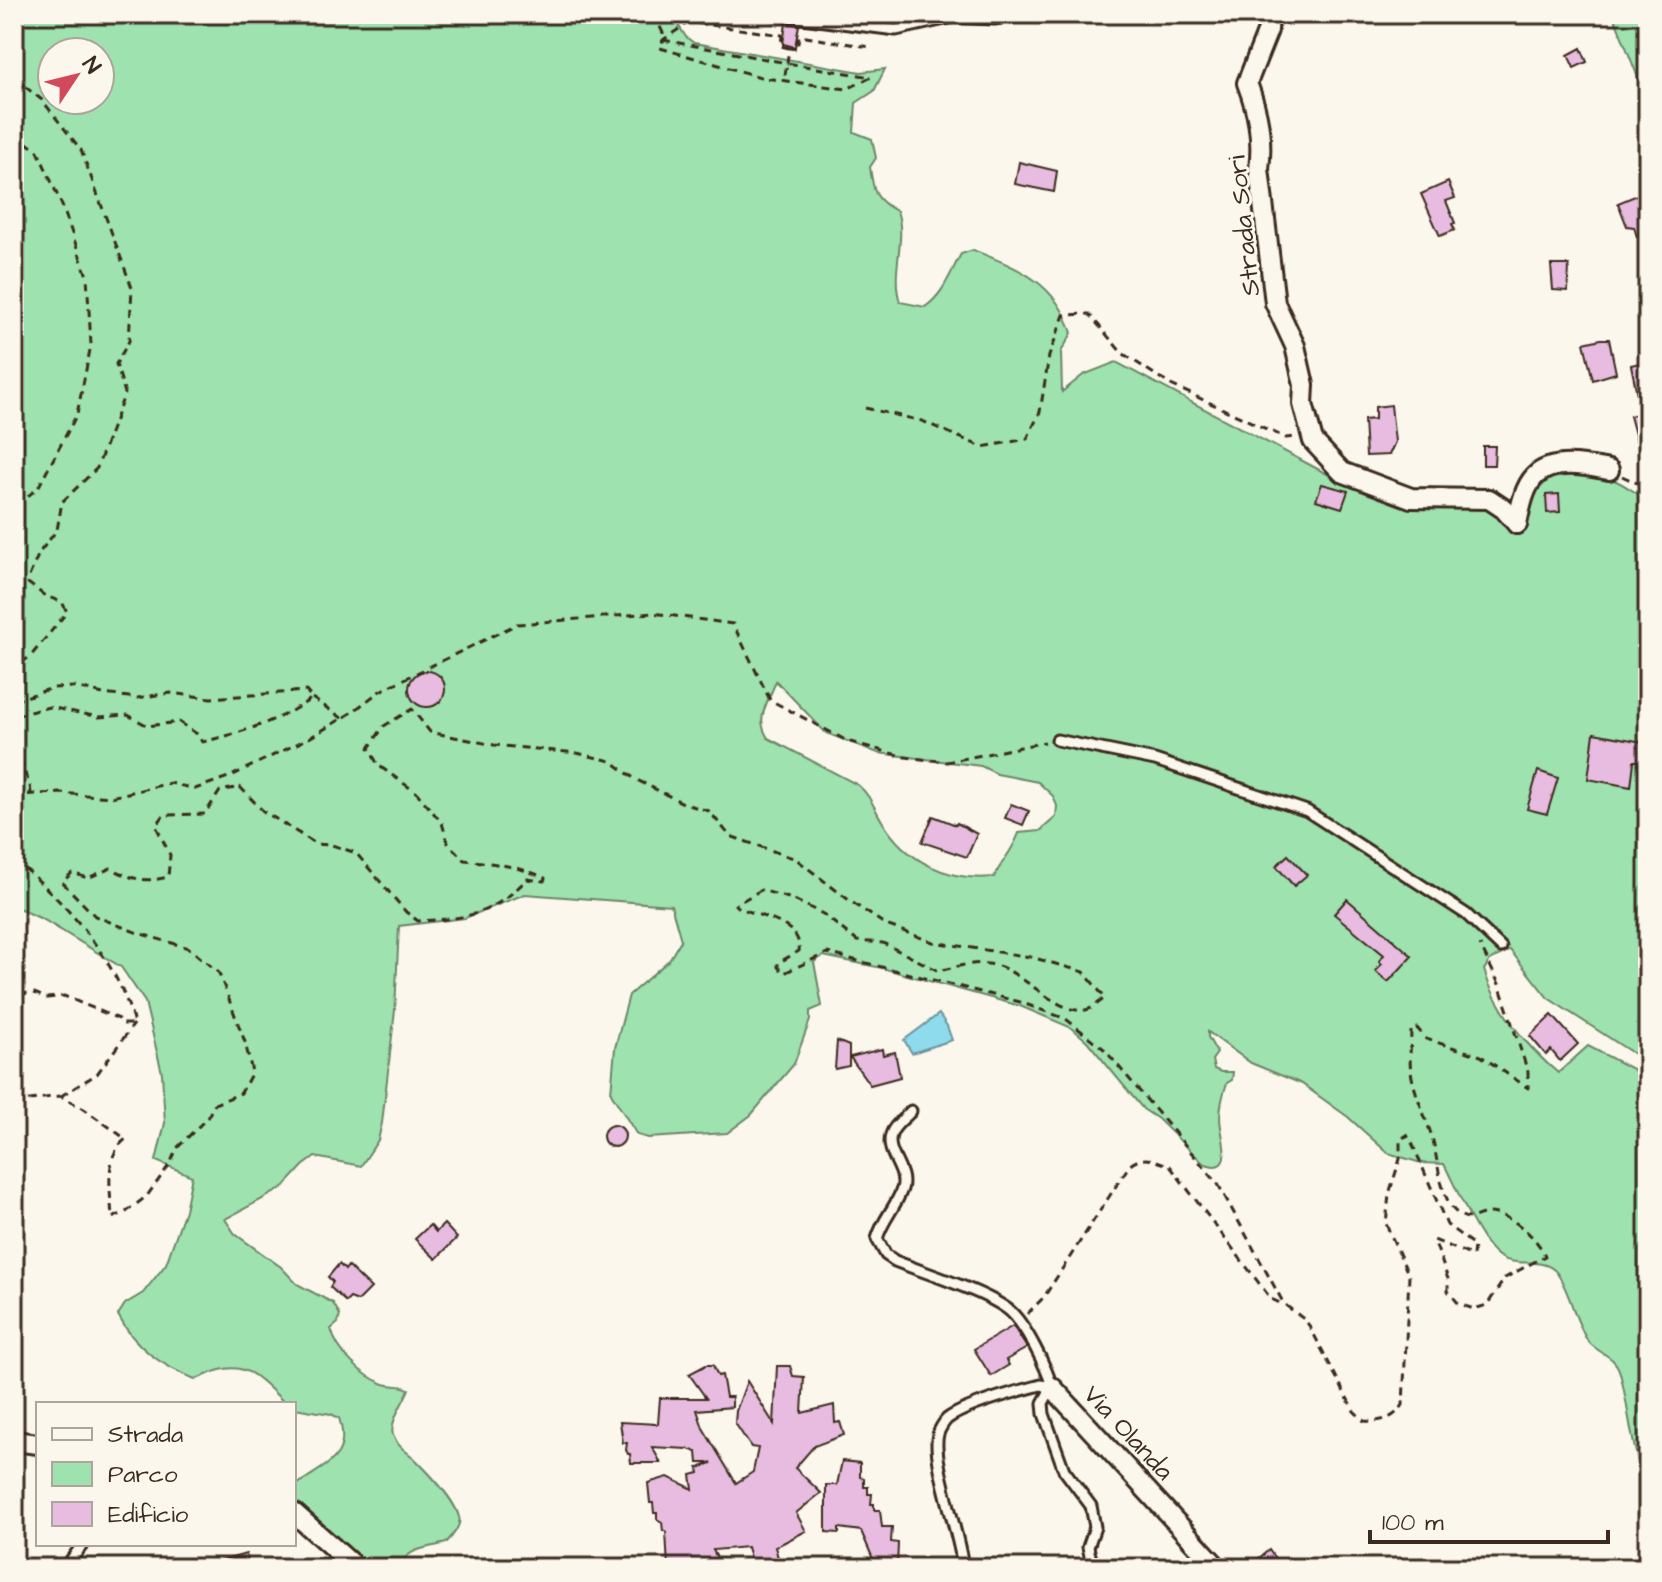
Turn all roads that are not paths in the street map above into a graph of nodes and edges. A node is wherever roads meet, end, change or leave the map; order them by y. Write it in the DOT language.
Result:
graph roads {
  1 [pos="771,14"];
  2 [pos="1022,14"];
  3 [pos="1269,14"];
  4 [pos="1609,470"];
  5 [pos="1057,740"];
  6 [pos="1501,947"];
  7 [pos="911,1111"];
  8 [pos="1052,1387"];
  9 [pos="14,1441"];
  10 [pos="36,1444"];
  11 [pos="296,1515"];
  12 [pos="82,1546"];
  13 [pos="65,1568"];
  14 [pos="356,1568"];
  15 [pos="963,1568"];
  16 [pos="1093,1568"];
  17 [pos="1218,1568"];
  1 -- 2 [label="lane"];
  3 -- 4 [label="street, Strada Sori"];
  5 -- 6 [label="lane"];
  7 -- 8 [label="lane"];
  8 -- 15 [label="lane, Via Olanda"];
  8 -- 16 [label="lane"];
  8 -- 17 [label="street, Via Olanda"];
  9 -- 10 [label="street"];
  11 -- 14 [label="street"];
  12 -- 13 [label="lane"];
}
